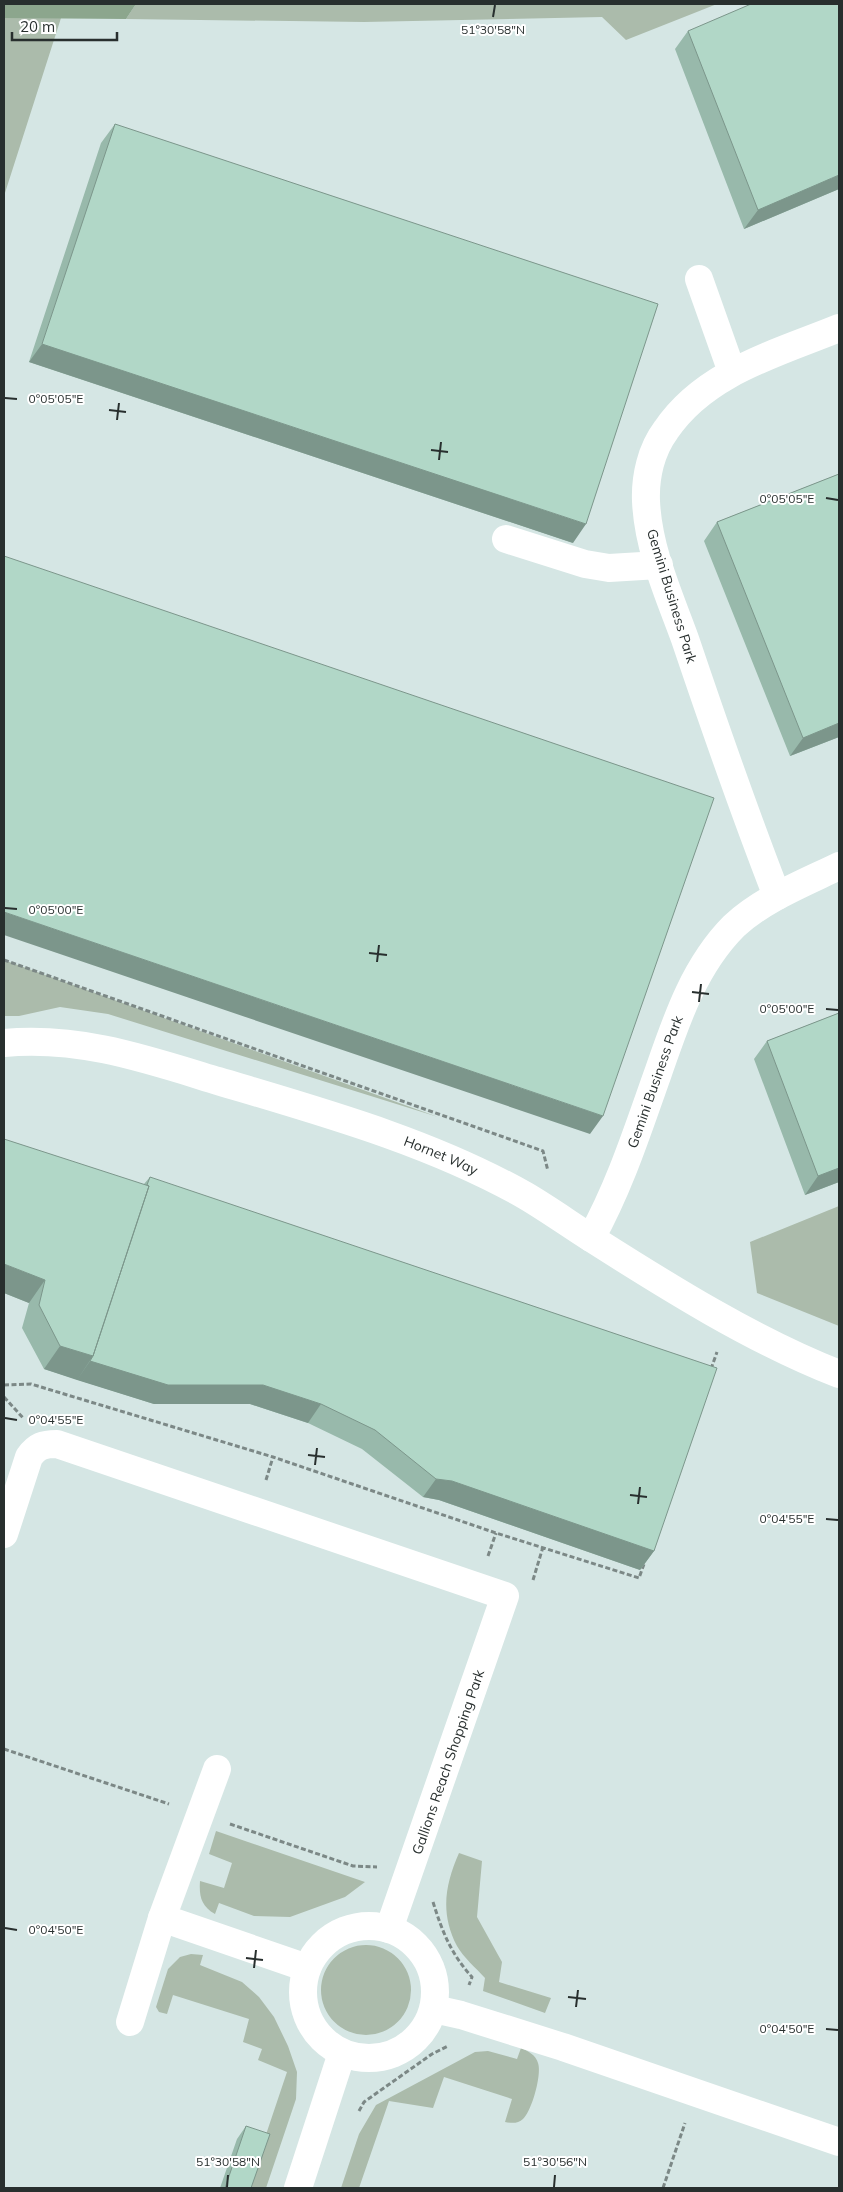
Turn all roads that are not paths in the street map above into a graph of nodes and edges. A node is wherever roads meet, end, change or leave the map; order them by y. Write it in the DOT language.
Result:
graph roads {
  1 [pos="699,279"];
  2 [pos="839,328"];
  3 [pos="732,372"];
  4 [pos="506,538"];
  5 [pos="659,565"];
  6 [pos="839,866"];
  7 [pos="777,896"];
  8 [pos="4,1043"];
  9 [pos="591,1238"];
  10 [pos="839,1374"];
  11 [pos="4,1534"];
  12 [pos="217,1768"];
  13 [pos="162,1918"];
  14 [pos="389,1929"];
  15 [pos="307,1968"];
  16 [pos="434,2008"];
  17 [pos="130,2022"];
  18 [pos="342,2053"];
  19 [pos="839,2142"];
  20 [pos="298,2188"];
  1 -- 3 [label="street"];
  2 -- 3 [label="street, Gemini Business Park"];
  3 -- 5 [label="street, Gemini Business Park"];
  4 -- 5 [label="street"];
  5 -- 7 [label="street, Gemini Business Park"];
  6 -- 7 [label="street, Gemini Business Park"];
  7 -- 9 [label="street, Gemini Business Park"];
  8 -- 9 [label="street, Hornet Way"];
  9 -- 10 [label="street, Hornet Way"];
  11 -- 14 [label="street, Gallions Reach Shopping Park"];
  12 -- 13 [label="street"];
  13 -- 15 [label="street"];
  13 -- 17 [label="street"];
  14 -- 15 [label="street"];
  14 -- 16 [label="street"];
  15 -- 18 [label="street"];
  16 -- 18 [label="street"];
  16 -- 19 [label="street"];
  18 -- 20 [label="street"];
}
